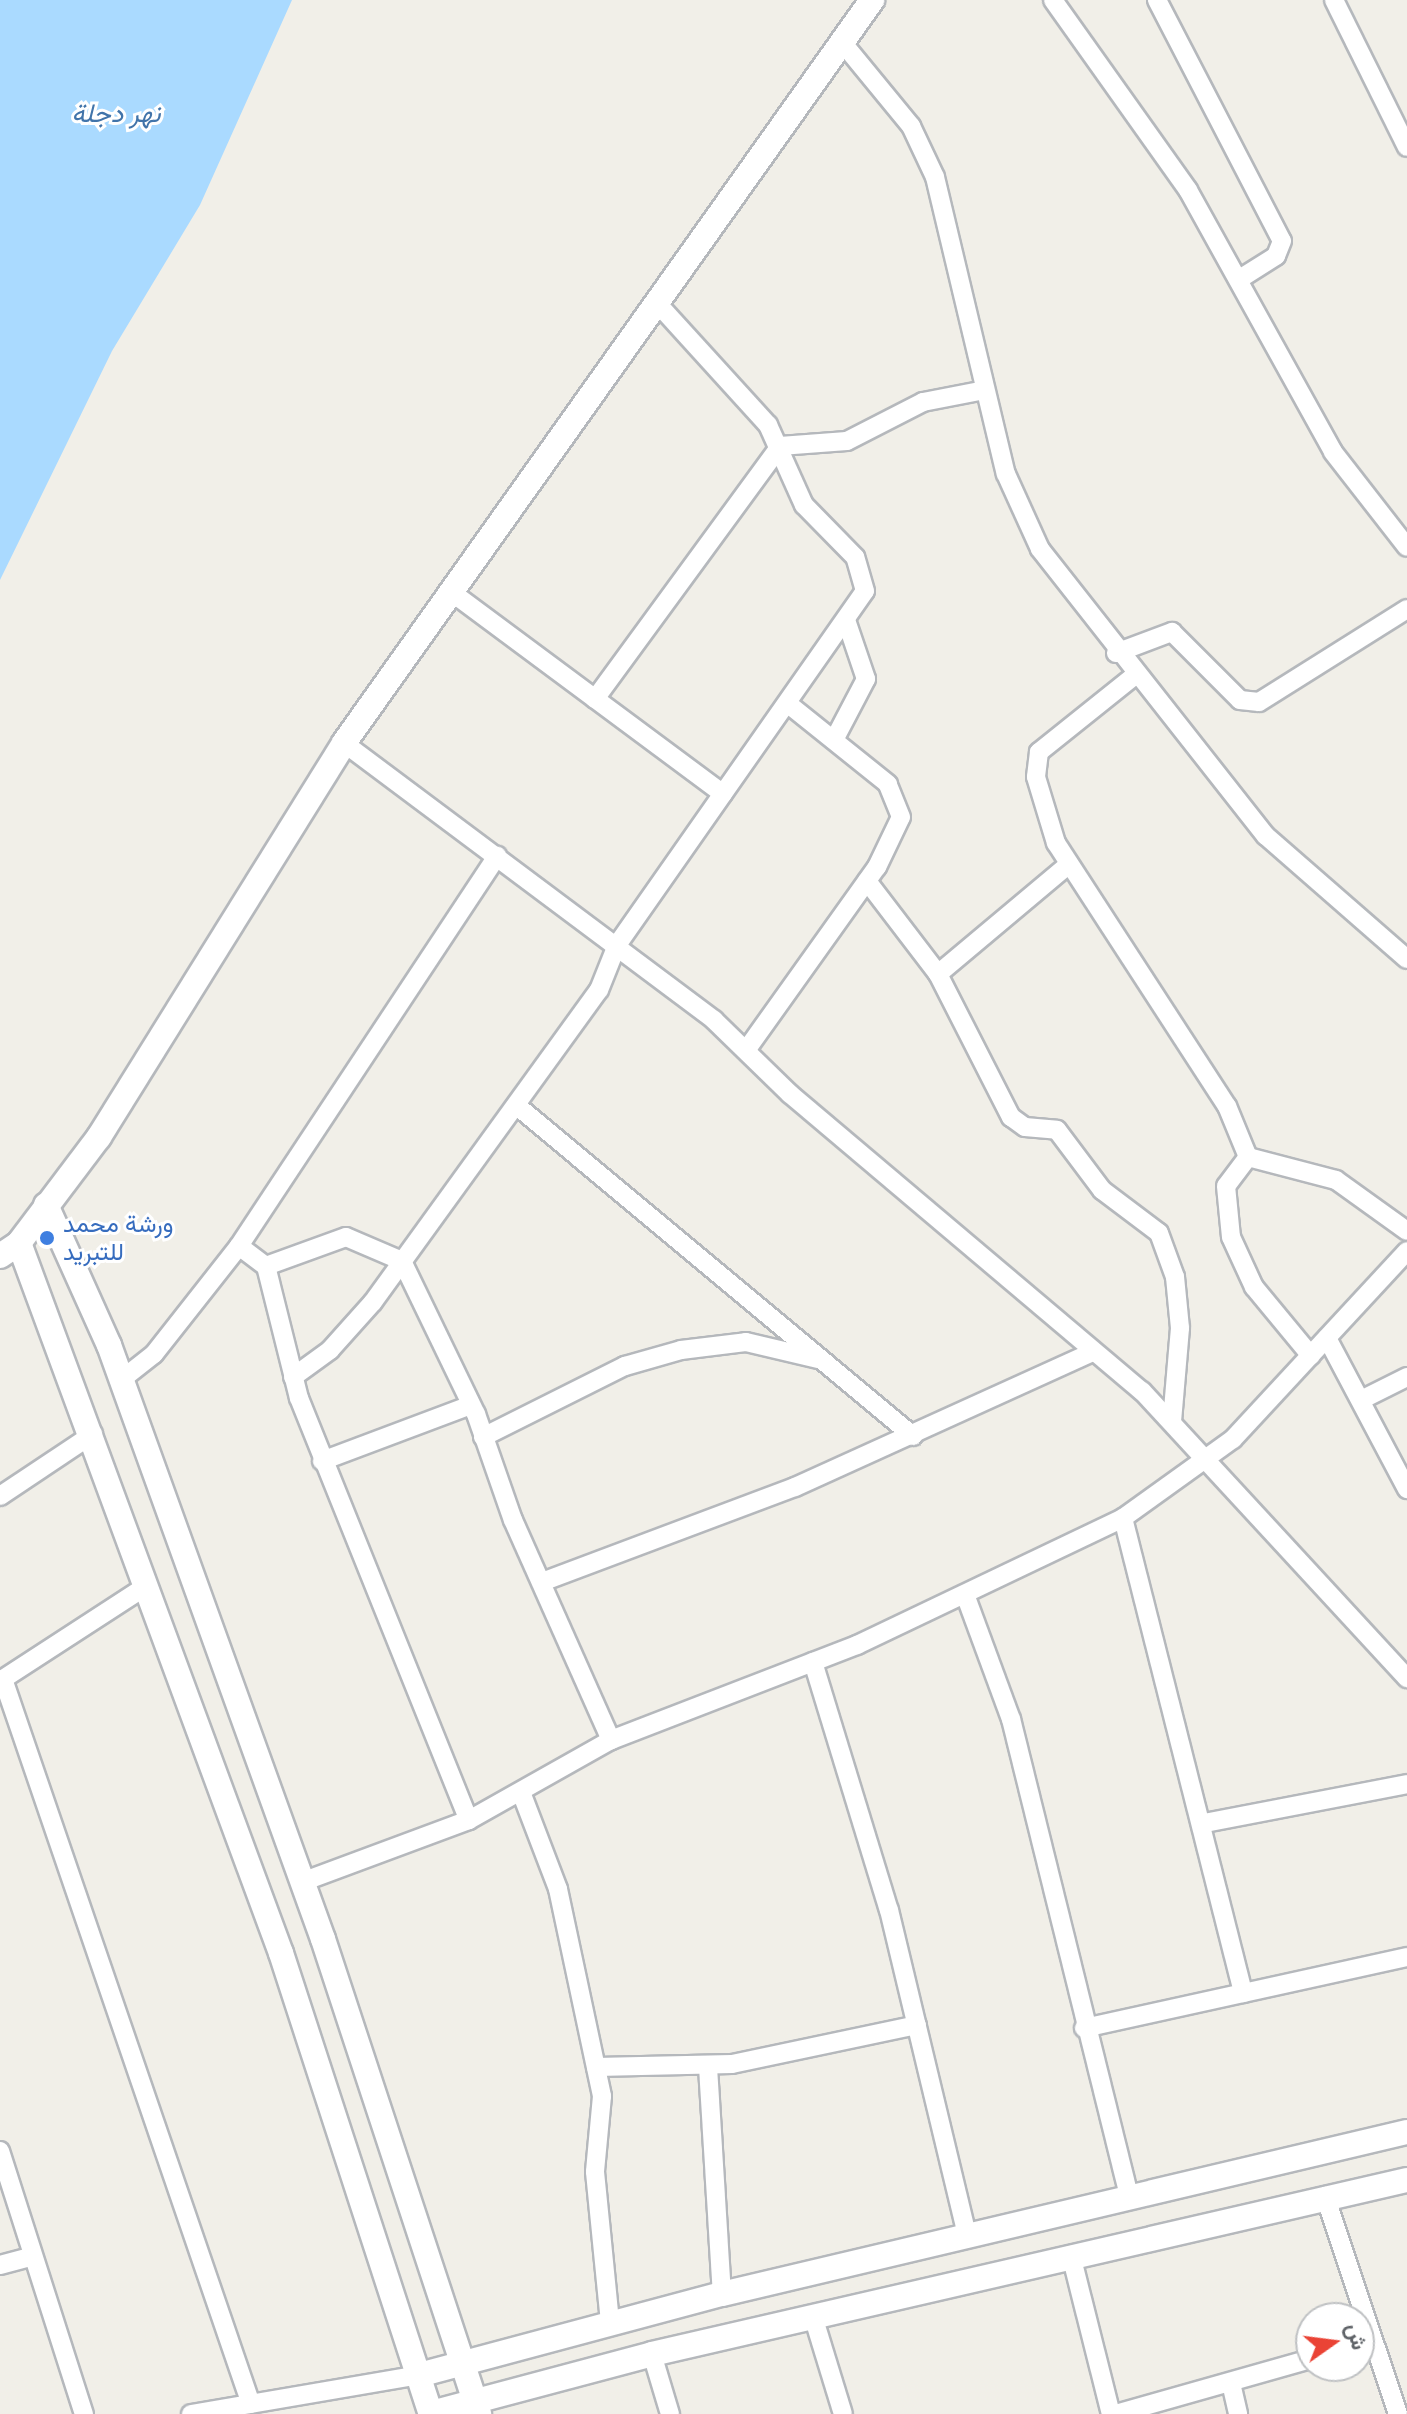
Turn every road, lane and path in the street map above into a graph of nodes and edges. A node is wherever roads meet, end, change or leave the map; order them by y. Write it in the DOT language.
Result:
graph roads {
  1 [pos="872,0"];
  2 [pos="1053,0"];
  3 [pos="1157,0"];
  4 [pos="1334,0"];
  5 [pos="842,42"];
  6 [pos="1407,147"];
  7 [pos="1241,278"];
  8 [pos="656,302"];
  9 [pos="985,390"];
  10 [pos="780,446"];
  11 [pos="1407,547"];
  12 [pos="450,591"];
  13 [pos="1407,609"];
  14 [pos="846,620"];
  15 [pos="1116,653"];
  16 [pos="1134,676"];
  17 [pos="595,699"];
  18 [pos="787,703"];
  19 [pos="834,740"];
  20 [pos="344,743"];
  21 [pos="723,794"];
  22 [pos="497,856"];
  23 [pos="1069,864"];
  24 [pos="867,881"];
  25 [pos="617,945"];
  26 [pos="1407,959"];
  27 [pos="938,974"];
  28 [pos="747,1049"];
  29 [pos="516,1105"];
  30 [pos="1248,1157"];
  31 [pos="46,1205"];
  32 [pos="1407,1231"];
  33 [pos="239,1246"];
  34 [pos="10,1250"];
  35 [pos="1407,1251"];
  36 [pos="402,1261"];
  37 [pos="266,1266"];
  38 [pos="1327,1338"];
  39 [pos="1092,1352"];
  40 [pos="1311,1356"];
  41 [pos="822,1360"];
  42 [pos="293,1377"];
  43 [pos="1407,1377"];
  44 [pos="121,1380"];
  45 [pos="1365,1398"];
  46 [pos="471,1405"];
  47 [pos="1172,1421"];
  48 [pos="93,1434"];
  49 [pos="913,1436"];
  50 [pos="483,1437"];
  51 [pos="1208,1460"];
  52 [pos="322,1461"];
  53 [pos="1407,1489"];
  54 [pos="0,1496"];
  55 [pos="1123,1518"];
  56 [pos="542,1582"];
  57 [pos="148,1585"];
  58 [pos="966,1597"];
  59 [pos="813,1662"];
  60 [pos="1407,1678"];
  61 [pos="2,1680"];
  62 [pos="611,1740"];
  63 [pos="1407,1784"];
  64 [pos="521,1792"];
  65 [pos="469,1820"];
  66 [pos="1205,1823"];
  67 [pos="302,1882"];
  68 [pos="1407,1957"];
  69 [pos="1243,1993"];
  70 [pos="917,2025"];
  71 [pos="1084,2028"];
  72 [pos="596,2067"];
  73 [pos="708,2067"];
  74 [pos="1407,2132"];
  75 [pos="0,2151"];
  76 [pos="1407,2180"];
  77 [pos="1129,2195"];
  78 [pos="1325,2196"];
  79 [pos="967,2234"];
  80 [pos="1071,2255"];
  81 [pos="33,2256"];
  82 [pos="0,2265"];
  83 [pos="722,2294"];
  84 [pos="1355,2302"];
  85 [pos="813,2316"];
  86 [pos="610,2323"];
  87 [pos="652,2354"];
  88 [pos="1375,2362"];
  89 [pos="461,2363"];
  90 [pos="1295,2364"];
  91 [pos="419,2375"];
  92 [pos="1231,2383"];
  93 [pos="251,2404"];
  94 [pos="477,2408"];
  95 [pos="84,2414"];
  96 [pos="191,2414"];
  97 [pos="430,2414"];
  98 [pos="670,2414"];
  99 [pos="843,2414"];
  100 [pos="1113,2414"];
  101 [pos="1238,2414"];
  102 [pos="1398,2414"];
  1 -- 5 [label="street"];
  2 -- 7 [label="street"];
  3 -- 7 [label="street"];
  4 -- 6 [label="street"];
  5 -- 8 [label="street"];
  5 -- 9 [label="street"];
  7 -- 11 [label="street"];
  8 -- 10 [label="street"];
  8 -- 12 [label="street"];
  9 -- 10 [label="street"];
  9 -- 15 [label="street"];
  10 -- 14 [label="street"];
  10 -- 17 [label="street"];
  12 -- 17 [label="street"];
  12 -- 20 [label="street"];
  13 -- 15 [label="street"];
  14 -- 18 [label="street"];
  14 -- 19 [label="street"];
  15 -- 16 [label="street"];
  16 -- 23 [label="street"];
  16 -- 26 [label="street"];
  17 -- 21 [label="street"];
  18 -- 19 [label="street"];
  18 -- 21 [label="street"];
  19 -- 24 [label="street"];
  20 -- 22 [label="street"];
  20 -- 31 [label="street"];
  21 -- 25 [label="street"];
  22 -- 25 [label="street"];
  22 -- 33 [label="street"];
  23 -- 27 [label="street"];
  23 -- 30 [label="street"];
  24 -- 27 [label="street"];
  24 -- 28 [label="street"];
  25 -- 28 [label="street"];
  25 -- 29 [label="street"];
  27 -- 47 [label="street"];
  28 -- 39 [label="street"];
  29 -- 36 [label="street"];
  29 -- 41 [label="street"];
  30 -- 32 [label="street"];
  30 -- 40 [label="street"];
  31 -- 34 [label="street"];
  31 -- 44 [label="street"];
  33 -- 37 [label="street"];
  33 -- 44 [label="street"];
  34 -- 48 [label="street"];
  35 -- 38 [label="street"];
  36 -- 37 [label="street"];
  36 -- 42 [label="street"];
  36 -- 46 [label="street"];
  37 -- 42 [label="street"];
  38 -- 40 [label="street"];
  38 -- 45 [label="street"];
  39 -- 47 [label="street"];
  39 -- 49 [label="street"];
  40 -- 51 [label="street"];
  41 -- 49 [label="street"];
  41 -- 50 [label="street"];
  42 -- 52 [label="street"];
  43 -- 45 [label="street"];
  44 -- 67 [label="street"];
  45 -- 53 [label="street"];
  46 -- 50 [label="street"];
  46 -- 52 [label="street"];
  47 -- 51 [label="street"];
  48 -- 54 [label="street"];
  48 -- 57 [label="street"];
  49 -- 56 [label="street"];
  50 -- 56 [label="street"];
  51 -- 55 [label="street"];
  51 -- 60 [label="street"];
  52 -- 65 [label="street"];
  55 -- 58 [label="street"];
  55 -- 66 [label="street"];
  56 -- 62 [label="street"];
  57 -- 61 [label="street"];
  57 -- 91 [label="street"];
  58 -- 59 [label="street"];
  58 -- 71 [label="street"];
  59 -- 62 [label="street"];
  59 -- 70 [label="street"];
  61 -- 93 [label="street"];
  62 -- 64 [label="street"];
  63 -- 66 [label="street"];
  64 -- 65 [label="street"];
  64 -- 72 [label="street"];
  65 -- 67 [label="street"];
  66 -- 69 [label="street"];
  67 -- 89 [label="street"];
  68 -- 69 [label="street"];
  69 -- 71 [label="street"];
  70 -- 73 [label="street"];
  70 -- 79 [label="street"];
  71 -- 77 [label="street"];
  72 -- 73 [label="street"];
  72 -- 86 [label="street"];
  73 -- 83 [label="street"];
  74 -- 77 [label="street"];
  75 -- 81 [label="street"];
  76 -- 78 [label="street"];
  77 -- 79 [label="street"];
  78 -- 80 [label="street"];
  78 -- 84 [label="street"];
  79 -- 83 [label="street"];
  80 -- 85 [label="street"];
  80 -- 100 [label="street"];
  81 -- 82 [label="street"];
  81 -- 95 [label="street"];
  83 -- 86 [label="street"];
  85 -- 87 [label="street"];
  85 -- 99 [label="street"];
  86 -- 89 [label="street"];
  87 -- 94 [label="street"];
  87 -- 98 [label="street"];
  88 -- 102 [label="street"];
  89 -- 91 [label="street"];
  89 -- 94 [label="street"];
  90 -- 92 [label="street"];
  91 -- 93 [label="street"];
  91 -- 97 [label="street"];
  92 -- 100 [label="street"];
  92 -- 101 [label="street"];
  93 -- 96 [label="street"];
  94 -- 97 [label="street"];
}
